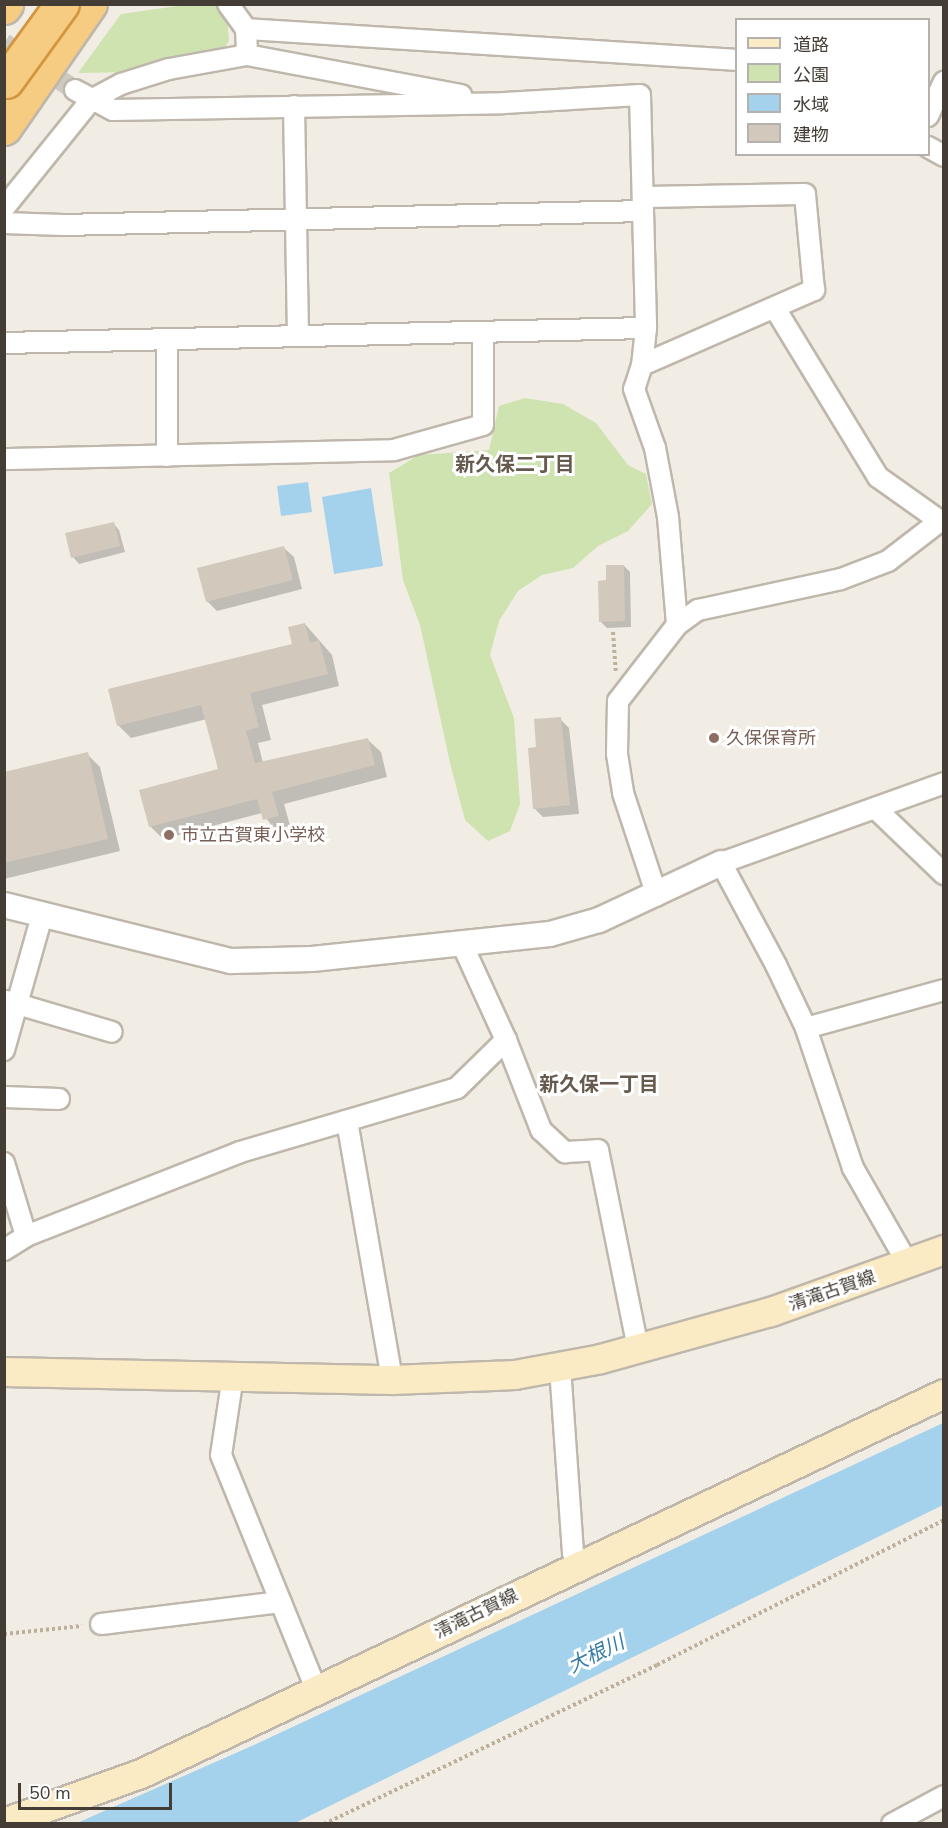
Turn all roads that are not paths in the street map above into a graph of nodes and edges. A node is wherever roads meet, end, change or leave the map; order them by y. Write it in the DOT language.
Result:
graph roads {
  1 [pos="35,4"];
  2 [pos="62,4"];
  3 [pos="90,4"];
  4 [pos="228,4"];
  5 [pos="246,29"];
  6 [pos="4,46"];
  7 [pos="247,55"];
  8 [pos="735,60"];
  9 [pos="944,81"];
  10 [pos="5,82"];
  11 [pos="83,95"];
  12 [pos="504,103"];
  13 [pos="294,106"];
  14 [pos="930,112"];
  15 [pos="4,128"];
  16 [pos="930,148"];
  17 [pos="944,156"];
  18 [pos="643,204"];
  19 [pos="4,208"];
  20 [pos="295,220"];
  21 [pos="4,223"];
  22 [pos="775,308"];
  23 [pos="646,328"];
  24 [pos="483,333"];
  25 [pos="298,336"];
  26 [pos="166,342"];
  27 [pos="4,343"];
  28 [pos="642,365"];
  29 [pos="167,456"];
  30 [pos="4,459"];
  31 [pos="942,520"];
  32 [pos="677,625"];
  33 [pos="944,783"];
  34 [pos="877,810"];
  35 [pos="721,863"];
  36 [pos="944,874"];
  37 [pos="657,896"];
  38 [pos="4,905"];
  39 [pos="42,916"];
  40 [pos="463,946"];
  41 [pos="944,990"];
  42 [pos="11,1003"];
  43 [pos="806,1028"];
  44 [pos="112,1032"];
  45 [pos="506,1040"];
  46 [pos="4,1050"];
  47 [pos="4,1097"];
  48 [pos="59,1099"];
  49 [pos="347,1121"];
  50 [pos="4,1163"];
  51 [pos="26,1236"];
  52 [pos="4,1250"];
  53 [pos="944,1250"];
  54 [pos="908,1264"];
  55 [pos="638,1349"];
  56 [pos="560,1367"];
  57 [pos="4,1372"];
  58 [pos="233,1376"];
  59 [pos="392,1380"];
  60 [pos="944,1394"];
  61 [pos="578,1566"];
  62 [pos="281,1602"];
  63 [pos="101,1624"];
  64 [pos="317,1691"];
  65 [pos="944,1796"];
  66 [pos="4,1823"];
  67 [pos="892,1824"];
  1 -- 6 [label="highway"];
  2 -- 10 [label="highway, bridge"];
  3 -- 15 [label="highway"];
  4 -- 5 [label="street"];
  5 -- 7 [label="street"];
  5 -- 8 [label="street"];
  7 -- 11 [label="street"];
  7 -- 12 [label="street"];
  9 -- 14 [label="street"];
  11 -- 13 [label="street"];
  11 -- 19 [label="street"];
  12 -- 13 [label="street"];
  12 -- 18 [label="street"];
  13 -- 20 [label="street"];
  16 -- 17 [label="street"];
  18 -- 20 [label="street"];
  18 -- 22 [label="street"];
  18 -- 23 [label="street"];
  20 -- 21 [label="street"];
  20 -- 25 [label="street"];
  22 -- 28 [label="street"];
  22 -- 31 [label="street"];
  23 -- 24 [label="street"];
  23 -- 28 [label="street"];
  24 -- 25 [label="street"];
  24 -- 29 [label="street"];
  25 -- 26 [label="street"];
  26 -- 27 [label="street"];
  26 -- 29 [label="street"];
  28 -- 32 [label="street"];
  29 -- 30 [label="street"];
  31 -- 32 [label="street"];
  32 -- 37 [label="street"];
  33 -- 34 [label="street"];
  34 -- 35 [label="street"];
  34 -- 36 [label="street"];
  35 -- 37 [label="street"];
  35 -- 43 [label="street"];
  37 -- 40 [label="street"];
  38 -- 39 [label="street"];
  39 -- 40 [label="street"];
  39 -- 42 [label="street"];
  40 -- 45 [label="street"];
  41 -- 43 [label="street"];
  42 -- 44 [label="street"];
  42 -- 46 [label="street"];
  43 -- 54 [label="street"];
  45 -- 49 [label="street"];
  45 -- 55 [label="street"];
  47 -- 48 [label="street"];
  49 -- 51 [label="street"];
  49 -- 59 [label="street"];
  50 -- 51 [label="street"];
  51 -- 52 [label="street"];
  53 -- 54 [label="main road, 清滝古賀線"];
  54 -- 55 [label="main road, 清滝古賀線"];
  55 -- 56 [label="main road, 清滝古賀線"];
  56 -- 59 [label="main road, 清滝古賀線"];
  56 -- 61 [label="street"];
  57 -- 58 [label="main road, 清滝古賀線"];
  58 -- 59 [label="main road, 清滝古賀線"];
  58 -- 62 [label="street"];
  60 -- 61 [label="main road, 清滝古賀線"];
  61 -- 64 [label="main road, 清滝古賀線"];
  62 -- 63 [label="street"];
  62 -- 64 [label="street"];
  64 -- 66 [label="main road, 清滝古賀線"];
  65 -- 67 [label="street"];
}
